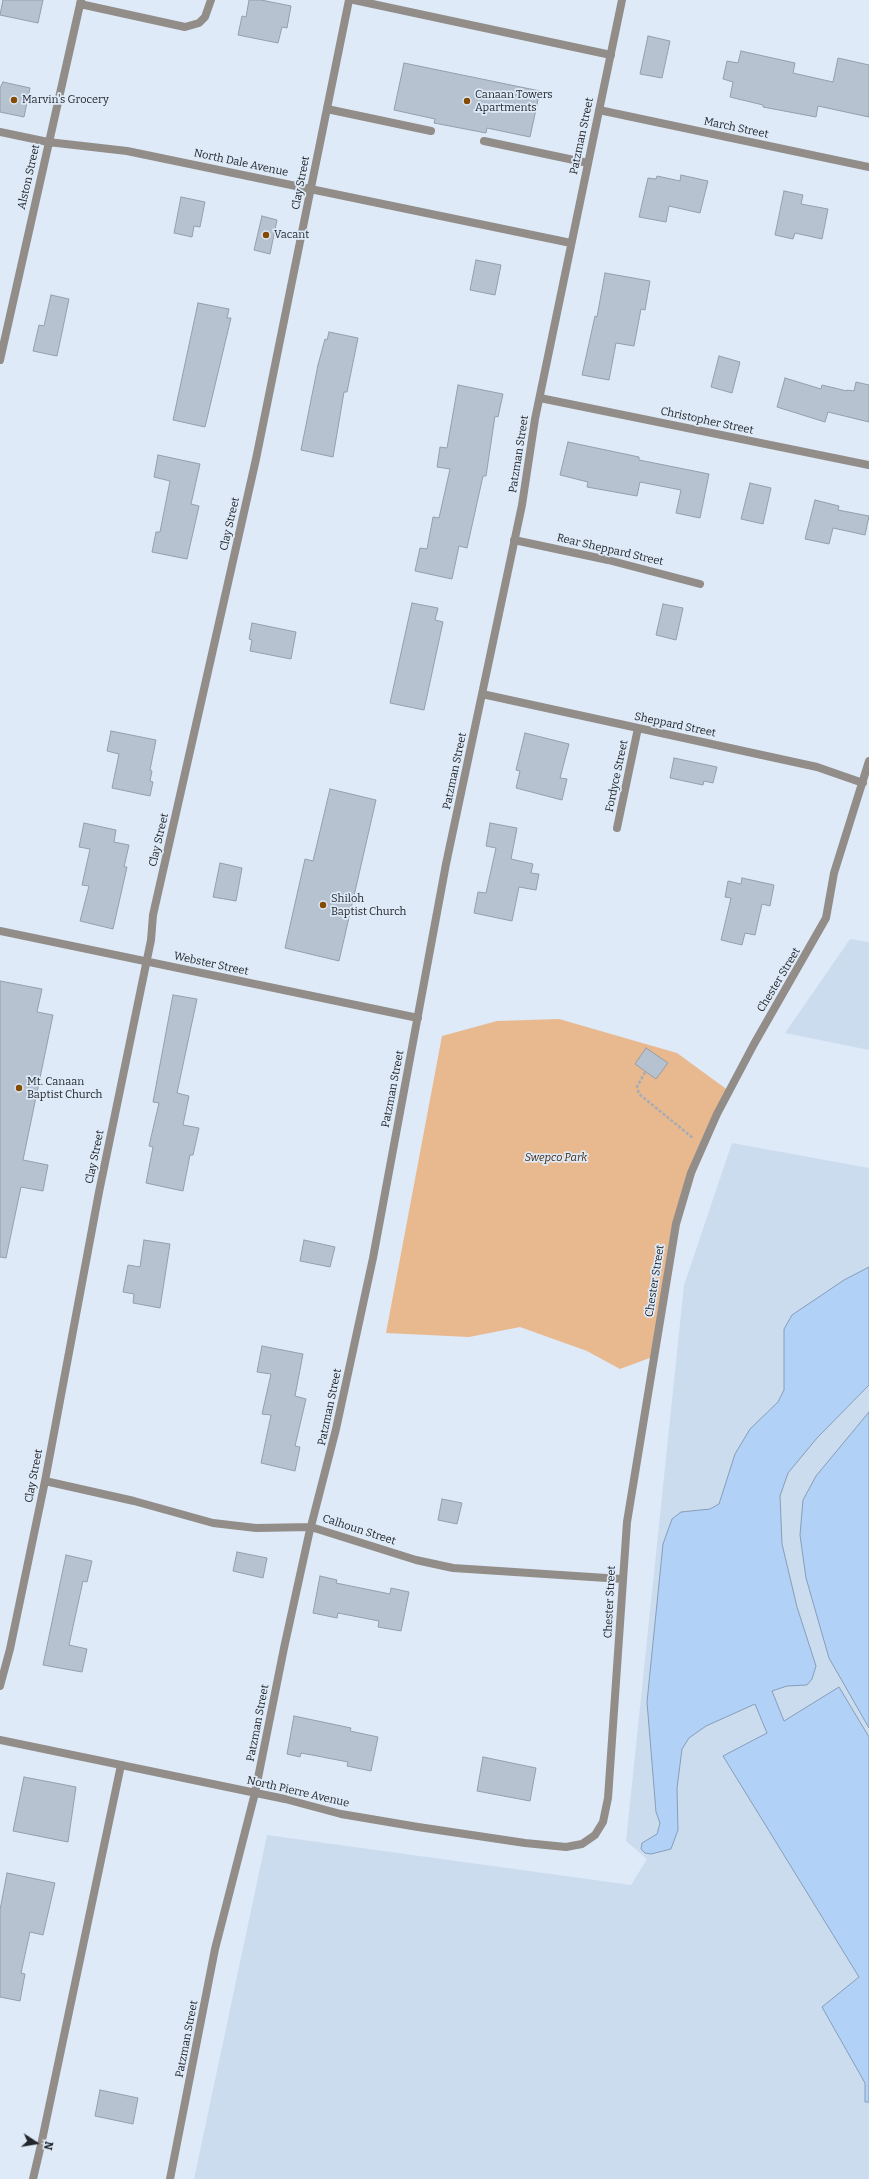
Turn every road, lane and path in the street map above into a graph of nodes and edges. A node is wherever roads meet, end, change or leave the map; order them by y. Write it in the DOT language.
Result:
graph roads {
  1 [pos="212,0"];
  2 [pos="349,0"];
  3 [pos="354,0"];
  4 [pos="619,1"];
  5 [pos="80,2"];
  6 [pos="610,55"];
  7 [pos="327,109"];
  8 [pos="599,110"];
  9 [pos="431,130"];
  10 [pos="0,132"];
  11 [pos="484,141"];
  12 [pos="48,142"];
  13 [pos="588,163"];
  14 [pos="869,167"];
  15 [pos="311,189"];
  16 [pos="572,243"];
  17 [pos="0,360"];
  18 [pos="540,398"];
  19 [pos="869,465"];
  20 [pos="514,540"];
  21 [pos="700,584"];
  22 [pos="482,694"];
  23 [pos="638,728"];
  24 [pos="869,761"];
  25 [pos="863,783"];
  26 [pos="617,828"];
  27 [pos="0,931"];
  28 [pos="146,962"];
  29 [pos="418,1018"];
  30 [pos="645,1072"];
  31 [pos="703,1146"];
  32 [pos="45,1481"];
  33 [pos="311,1527"];
  34 [pos="622,1579"];
  35 [pos="0,1686"];
  36 [pos="0,1740"];
  37 [pos="121,1765"];
  38 [pos="255,1793"];
  39 [pos="591,1838"];
  40 [pos="34,2179"];
  41 [pos="170,2179"];
  1 -- 5 [label="street"];
  2 -- 7 [label="street, Clay Street"];
  3 -- 6 [label="street"];
  4 -- 6 [label="street, Patzman Street"];
  5 -- 12 [label="street, Alston Street"];
  6 -- 8 [label="street, Patzman Street"];
  7 -- 9 [label="street"];
  7 -- 15 [label="street, Clay Street"];
  8 -- 13 [label="street, Patzman Street"];
  8 -- 14 [label="street, March Street"];
  10 -- 12 [label="street, North Dale Avenue"];
  11 -- 13 [label="street"];
  12 -- 15 [label="street, North Dale Avenue"];
  12 -- 17 [label="street, Alston Street"];
  13 -- 16 [label="street, Patzman Street"];
  15 -- 16 [label="street, North Dale Avenue"];
  15 -- 28 [label="street, Clay Street"];
  16 -- 18 [label="street, Patzman Street"];
  18 -- 19 [label="street, Christopher Street"];
  18 -- 20 [label="street, Patzman Street"];
  20 -- 21 [label="street, Rear Sheppard Street"];
  20 -- 22 [label="street, Patzman Street"];
  22 -- 23 [label="street, Sheppard Street"];
  22 -- 29 [label="street, Patzman Street"];
  23 -- 25 [label="street, Sheppard Street"];
  23 -- 26 [label="street, Fordyce Street"];
  24 -- 25 [label="street, Chester Street"];
  25 -- 31 [label="street, Chester Street"];
  27 -- 28 [label="street, Webster Street"];
  28 -- 29 [label="street, Webster Street"];
  28 -- 32 [label="street, Clay Street"];
  29 -- 33 [label="street, Patzman Street"];
  30 -- 31 [label="path"];
  31 -- 34 [label="street, Chester Street"];
  32 -- 33 [label="street, Calhoun Street"];
  32 -- 35 [label="street, Clay Street"];
  33 -- 34 [label="street, Calhoun Street"];
  33 -- 38 [label="street, Patzman Street"];
  34 -- 39 [label="street, Chester Street"];
  36 -- 37 [label="street, North Pierre Avenue"];
  37 -- 38 [label="street, North Pierre Avenue"];
  37 -- 40 [label="street"];
  38 -- 39 [label="street, North Pierre Avenue"];
  38 -- 41 [label="street, Patzman Street"];
}
